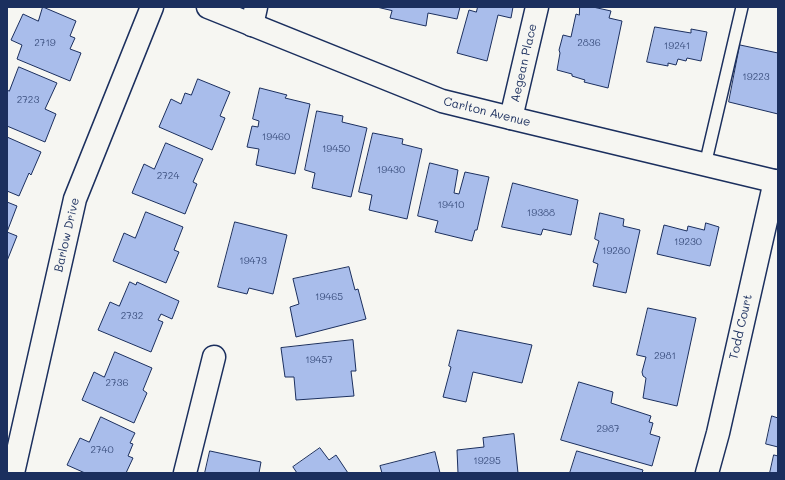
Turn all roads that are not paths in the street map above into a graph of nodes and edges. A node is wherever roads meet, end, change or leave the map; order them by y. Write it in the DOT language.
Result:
graph roads {
  1 [pos="152,7"];
  2 [pos="208,7"];
  3 [pos="537,7"];
  4 [pos="742,7"];
  5 [pos="254,16"];
  6 [pos="511,118"];
  7 [pos="705,165"];
  8 [pos="776,181"];
  9 [pos="214,357"];
  10 [pos="13,473"];
  11 [pos="185,473"];
  12 [pos="707,473"];
  1 -- 10 [label="street, Barlow Drive"];
  2 -- 5 [label="street, Carlton Avenue"];
  3 -- 6 [label="street, Aegean Place"];
  4 -- 7 [label="lane"];
  5 -- 6 [label="street, Carlton Avenue"];
  6 -- 7 [label="street, Carlton Avenue"];
  7 -- 8 [label="street, Carlton Avenue"];
  8 -- 12 [label="street, Todd Court"];
  9 -- 11 [label="street"];
}
